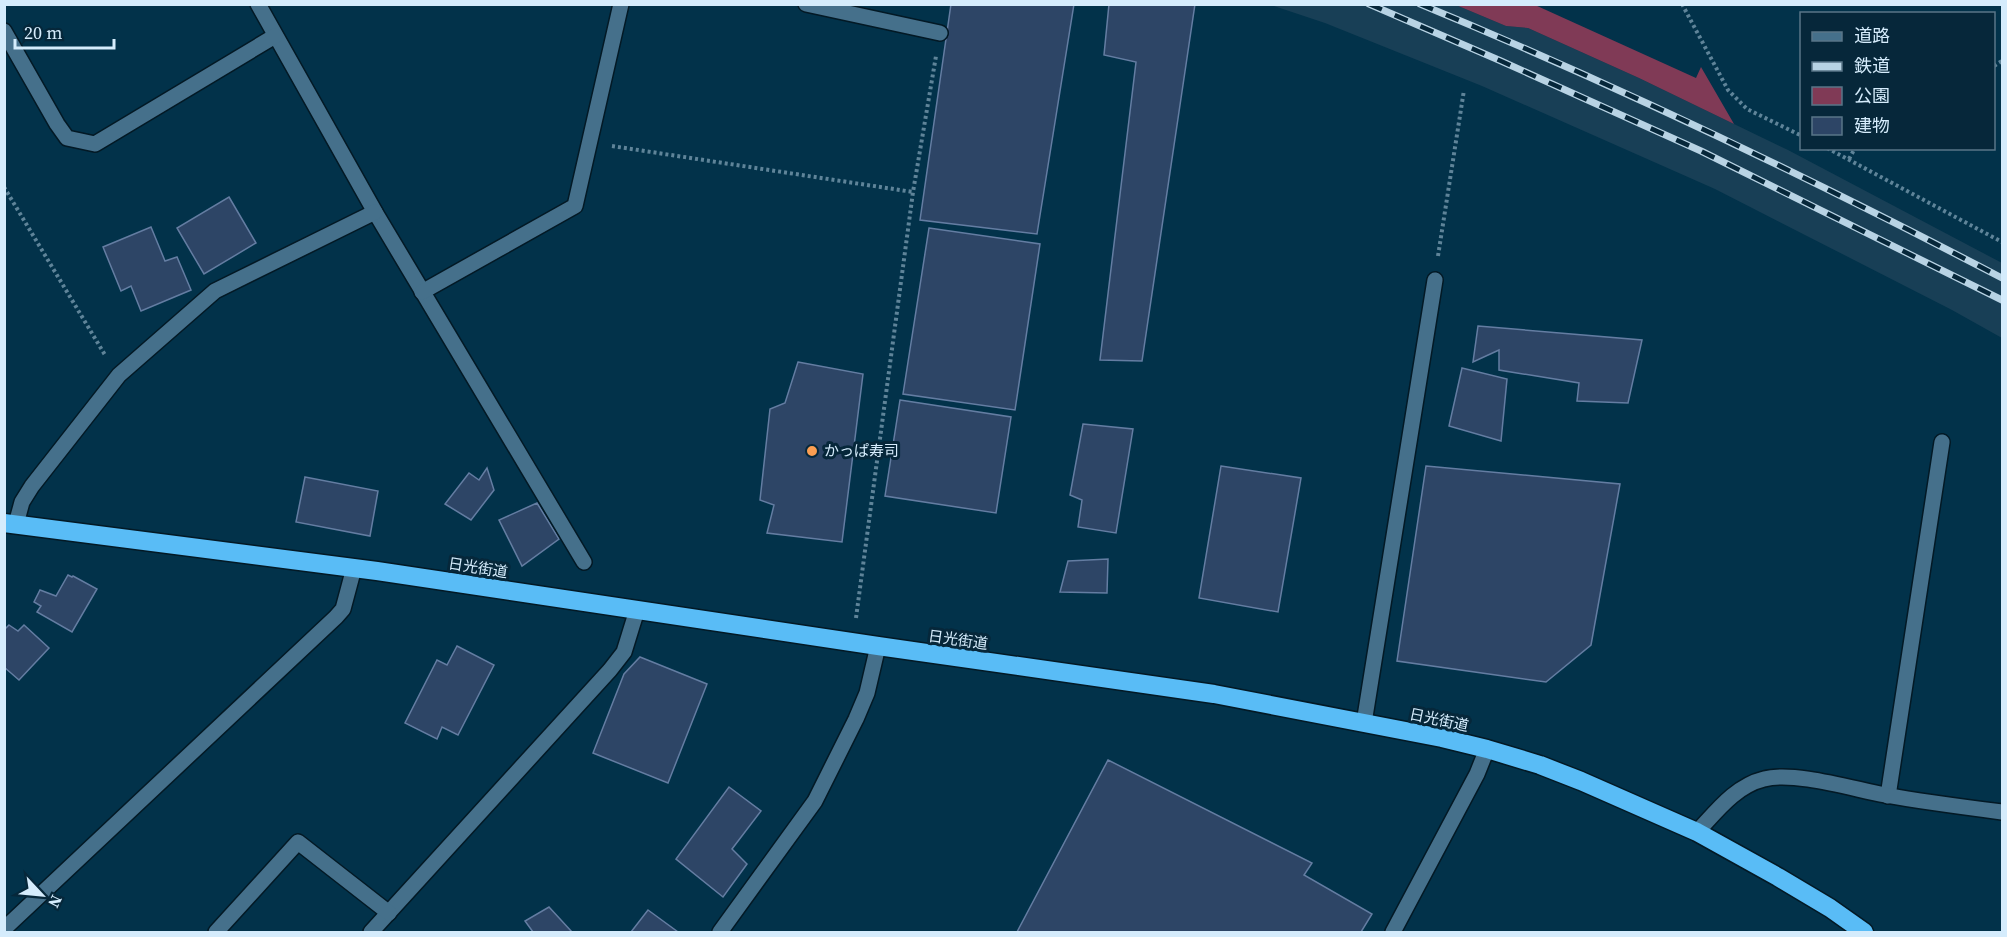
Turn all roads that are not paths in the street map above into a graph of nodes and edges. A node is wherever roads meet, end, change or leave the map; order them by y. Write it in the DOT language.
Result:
graph roads {
  1 [pos="258,4"];
  2 [pos="621,4"];
  3 [pos="806,4"];
  4 [pos="4,31"];
  5 [pos="940,33"];
  6 [pos="275,36"];
  7 [pos="375,212"];
  8 [pos="1434,280"];
  9 [pos="422,292"];
  10 [pos="1942,442"];
  11 [pos="10,524"];
  12 [pos="584,562"];
  13 [pos="354,568"];
  14 [pos="637,610"];
  15 [pos="878,646"];
  16 [pos="1365,723"];
  17 [pos="1487,749"];
  18 [pos="1888,796"];
  19 [pos="2002,812"];
  20 [pos="1697,832"];
  21 [pos="389,913"];
  22 [pos="4,928"];
  23 [pos="216,933"];
  24 [pos="371,933"];
  25 [pos="720,933"];
  26 [pos="1393,933"];
  27 [pos="1864,933"];
  1 -- 6 [label="street"];
  2 -- 9 [label="street"];
  3 -- 5 [label="street"];
  4 -- 6 [label="street"];
  6 -- 7 [label="street"];
  7 -- 9 [label="street"];
  7 -- 11 [label="street"];
  8 -- 16 [label="street"];
  9 -- 12 [label="street"];
  10 -- 18 [label="street"];
  11 -- 13 [label="highway, 日光街道"];
  13 -- 14 [label="highway, 日光街道"];
  13 -- 22 [label="street"];
  14 -- 15 [label="highway, 日光街道"];
  14 -- 21 [label="street"];
  15 -- 16 [label="highway, 日光街道"];
  15 -- 25 [label="street"];
  16 -- 17 [label="highway, 日光街道"];
  17 -- 20 [label="highway, 日光街道"];
  17 -- 26 [label="street"];
  18 -- 19 [label="street"];
  18 -- 20 [label="street"];
  20 -- 27 [label="highway, 日光街道"];
  21 -- 23 [label="street"];
  21 -- 24 [label="street"];
}
